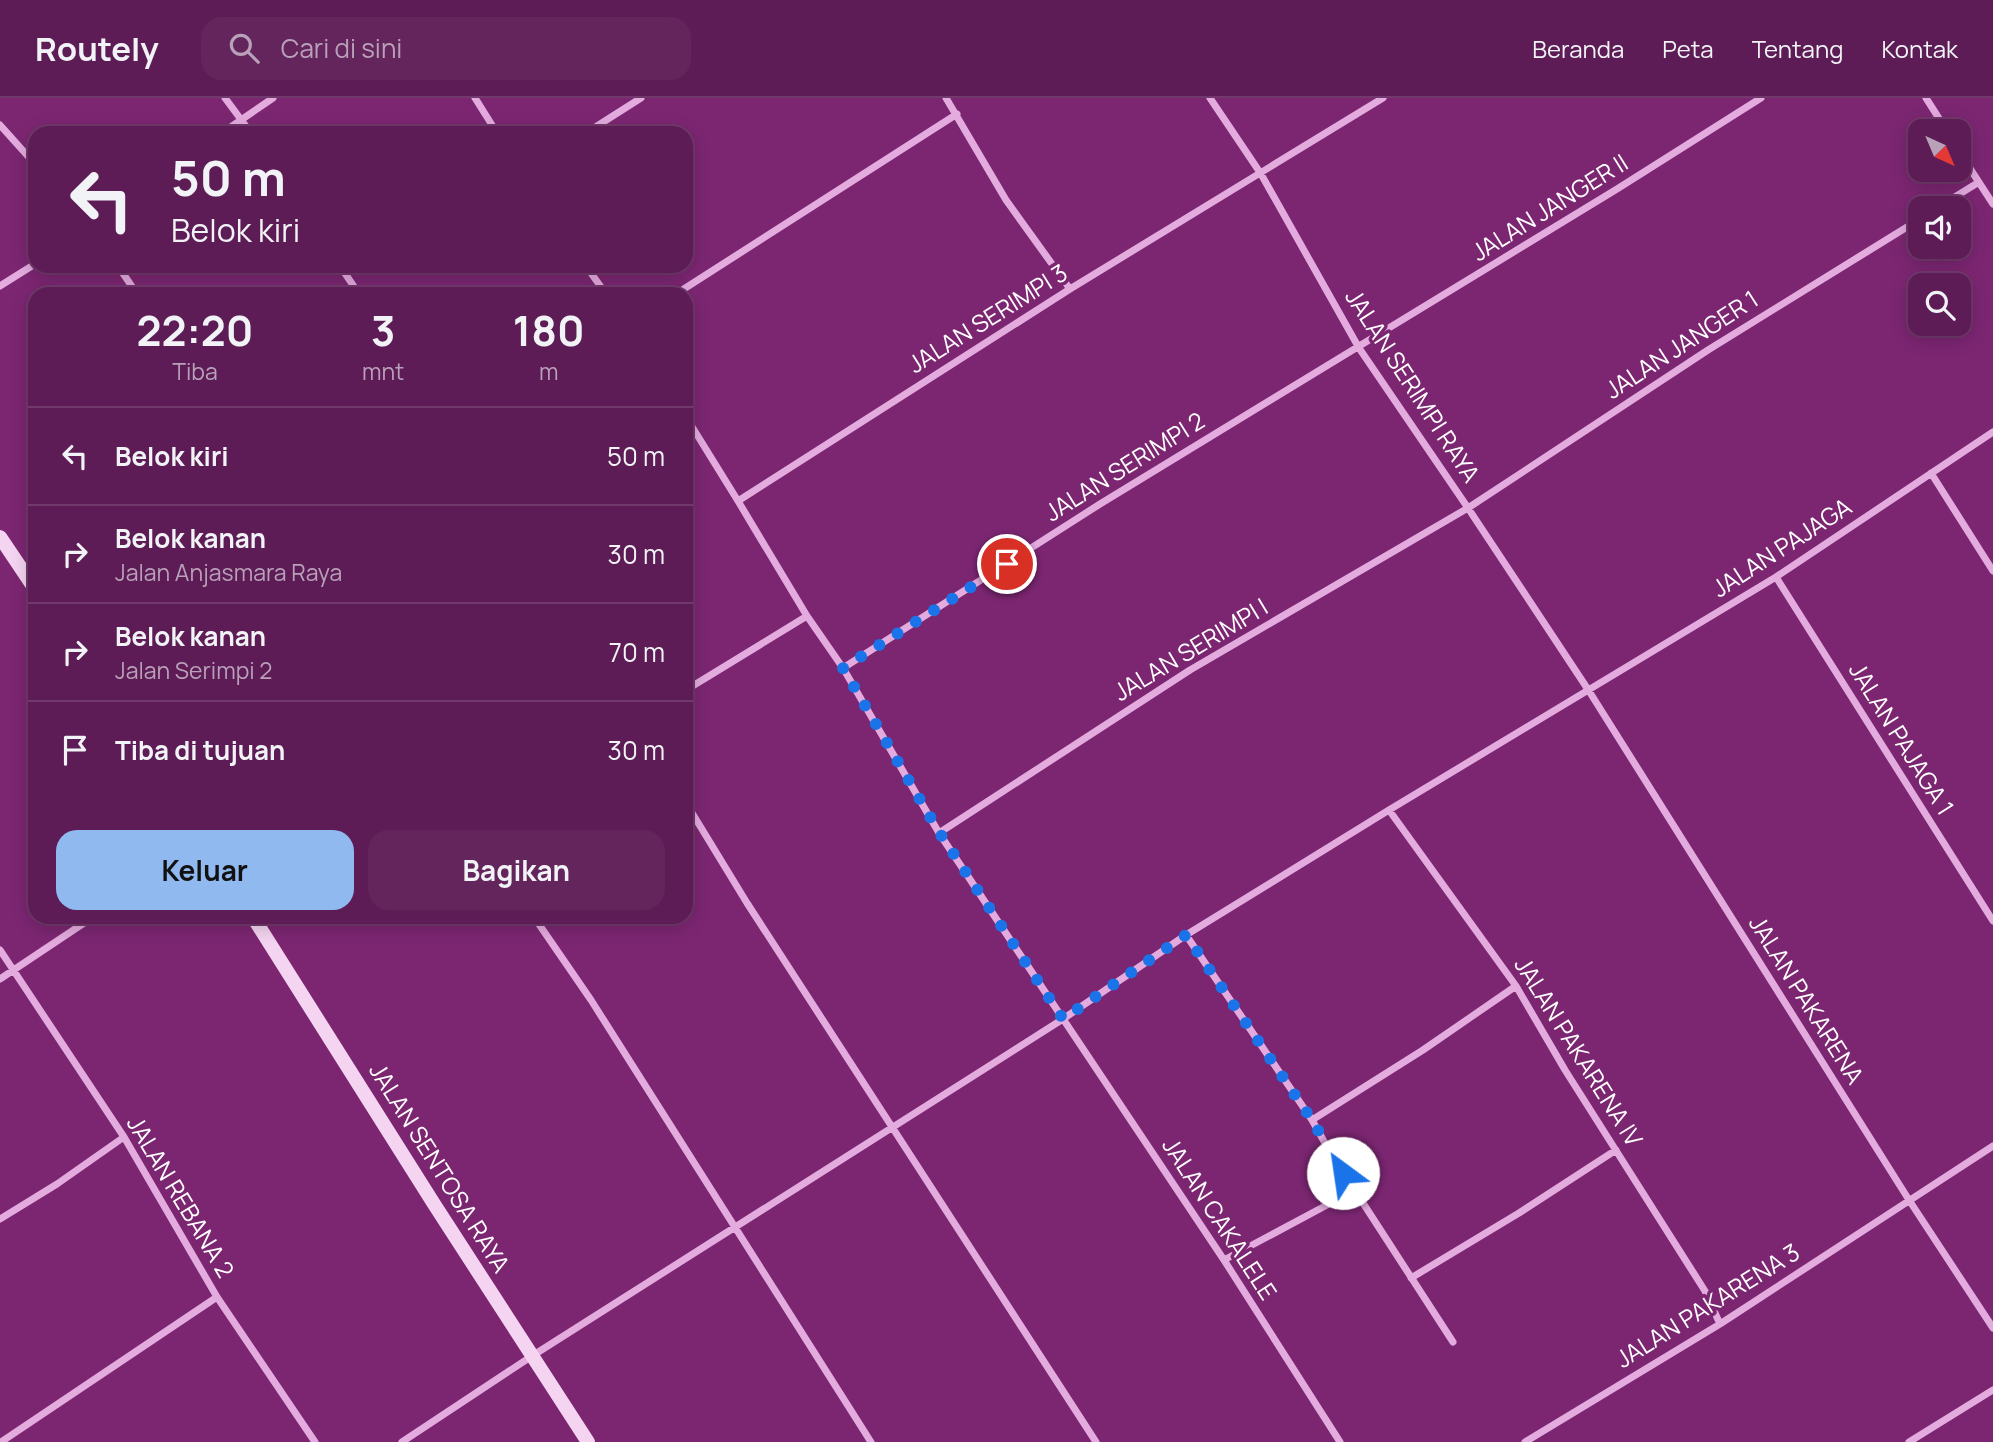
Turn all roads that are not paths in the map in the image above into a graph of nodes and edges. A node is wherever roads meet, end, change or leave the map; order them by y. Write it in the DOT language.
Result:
graph roads {
  1 [pos="225,98"];
  2 [pos="273,98"];
  3 [pos="475,98"];
  4 [pos="641,98"];
  5 [pos="946,98"];
  6 [pos="1210,98"];
  7 [pos="1383,98"];
  8 [pos="1761,98"];
  9 [pos="1926,98"];
  10 [pos="957,114"];
  11 [pos="241,118"];
  12 [pos="1939,119"];
  13 [pos="0,125"];
  14 [pos="231,126"];
  15 [pos="246,126"];
  16 [pos="493,126"];
  17 [pos="597,126"];
  18 [pos="28,156"];
  19 [pos="1971,170"];
  20 [pos="1261,174"];
  21 [pos="1979,182"];
  22 [pos="1956,196"];
  23 [pos="1993,204"];
  24 [pos="1908,226"];
  25 [pos="28,268"];
  26 [pos="0,286"];
  27 [pos="688,287"];
  28 [pos="1070,289"];
  29 [pos="1359,348"];
  30 [pos="693,428"];
  31 [pos="1993,432"];
  32 [pos="1931,474"];
  33 [pos="738,500"];
  34 [pos="1468,508"];
  35 [pos="0,537"];
  36 [pos="1993,571"];
  37 [pos="1776,577"];
  38 [pos="28,579"];
  39 [pos="807,616"];
  40 [pos="843,668"];
  41 [pos="693,686"];
  42 [pos="1589,691"];
  43 [pos="1389,810"];
  44 [pos="693,814"];
  45 [pos="939,832"];
  46 [pos="1993,921"];
  47 [pos="83,924"];
  48 [pos="257,924"];
  49 [pos="539,924"];
  50 [pos="1186,935"];
  51 [pos="0,950"];
  52 [pos="14,970"];
  53 [pos="0,979"];
  54 [pos="1516,986"];
  55 [pos="1063,1019"];
  56 [pos="1312,1120"];
  57 [pos="891,1127"];
  58 [pos="124,1137"];
  59 [pos="1993,1146"];
  60 [pos="1616,1150"];
  61 [pos="1352,1186"];
  62 [pos="1909,1200"];
  63 [pos="0,1219"];
  64 [pos="736,1228"];
  65 [pos="1224,1260"];
  66 [pos="1412,1278"];
  67 [pos="217,1297"];
  68 [pos="1720,1324"];
  69 [pos="1993,1328"];
  70 [pos="1453,1342"];
  71 [pos="532,1356"];
  72 [pos="1993,1390"];
  73 [pos="1,1442"];
  74 [pos="315,1442"];
  75 [pos="402,1442"];
  76 [pos="588,1442"];
  77 [pos="871,1442"];
  78 [pos="1096,1442"];
  79 [pos="1340,1442"];
  80 [pos="1525,1442"];
  81 [pos="1909,1442"];
  1 -- 11 [label="street"];
  2 -- 11 [label="street"];
  3 -- 16 [label="street"];
  4 -- 17 [label="street"];
  5 -- 10 [label="street"];
  6 -- 20 [label="street, JALAN SERIMPI RAYA"];
  7 -- 20 [label="street, JALAN SERIMPI 3"];
  8 -- 29 [label="street, JALAN JANGER II"];
  9 -- 12 [label="street"];
  10 -- 27 [label="street"];
  10 -- 28 [label="street"];
  11 -- 14 [label="street"];
  11 -- 15 [label="street"];
  13 -- 18 [label="street"];
  19 -- 21 [label="street"];
  20 -- 28 [label="street, JALAN SERIMPI 3"];
  20 -- 29 [label="street, JALAN SERIMPI RAYA"];
  21 -- 22 [label="street"];
  21 -- 23 [label="street"];
  24 -- 34 [label="street, JALAN JANGER 1"];
  25 -- 26 [label="street"];
  28 -- 33 [label="street, JALAN SERIMPI 3"];
  29 -- 34 [label="street, JALAN SERIMPI RAYA"];
  29 -- 40 [label="street, JALAN SERIMPI 2"];
  30 -- 33 [label="street, JALAN CAKALELE"];
  31 -- 32 [label="street, JALAN PAJAGA"];
  32 -- 36 [label="street"];
  32 -- 37 [label="street, JALAN PAJAGA"];
  33 -- 39 [label="street, JALAN CAKALELE"];
  34 -- 42 [label="street, JALAN SERIMPI RAYA"];
  34 -- 45 [label="street, JALAN SERIMPI I"];
  35 -- 38 [label="main road"];
  37 -- 42 [label="street, JALAN PAJAGA"];
  37 -- 46 [label="street, JALAN PAJAGA 1"];
  39 -- 40 [label="street, JALAN CAKALELE"];
  39 -- 41 [label="street"];
  40 -- 45 [label="street, JALAN CAKALELE"];
  42 -- 43 [label="street, JALAN PAJAGA"];
  42 -- 62 [label="street, JALAN PAKARENA"];
  43 -- 50 [label="street, JALAN PAJAGA"];
  43 -- 54 [label="street, JALAN PAKARENA IV"];
  44 -- 57 [label="street"];
  45 -- 55 [label="street, JALAN CAKALELE"];
  47 -- 52 [label="street"];
  48 -- 71 [label="main road, JALAN SENTOSA RAYA"];
  49 -- 64 [label="street"];
  50 -- 55 [label="street, JALAN PAJAGA"];
  50 -- 56 [label="street"];
  51 -- 52 [label="street, JALAN REBANA 2"];
  52 -- 53 [label="street"];
  52 -- 58 [label="street, JALAN REBANA 2"];
  54 -- 56 [label="street"];
  54 -- 60 [label="street, JALAN PAKARENA IV"];
  55 -- 57 [label="street, JALAN PAJAGA"];
  55 -- 65 [label="street, JALAN CAKALELE"];
  56 -- 61 [label="street"];
  57 -- 64 [label="street, JALAN PAJAGA"];
  57 -- 78 [label="street"];
  58 -- 63 [label="street"];
  58 -- 67 [label="street, JALAN REBANA 2"];
  59 -- 62 [label="street, JALAN PAKARENA 3"];
  60 -- 66 [label="street"];
  60 -- 68 [label="street, JALAN PAKARENA IV"];
  61 -- 65 [label="street"];
  61 -- 66 [label="street"];
  62 -- 68 [label="street, JALAN PAKARENA 3"];
  62 -- 69 [label="street, JALAN PAKARENA"];
  64 -- 71 [label="street, JALAN PAJAGA"];
  64 -- 77 [label="street"];
  65 -- 79 [label="street, JALAN CAKALELE"];
  66 -- 70 [label="street"];
  67 -- 73 [label="street"];
  67 -- 74 [label="street, JALAN REBANA 2"];
  68 -- 80 [label="street, JALAN PAKARENA 3"];
  71 -- 75 [label="street, JALAN PAJAGA"];
  71 -- 76 [label="main road, JALAN SENTOSA RAYA"];
  72 -- 81 [label="street"];
}
